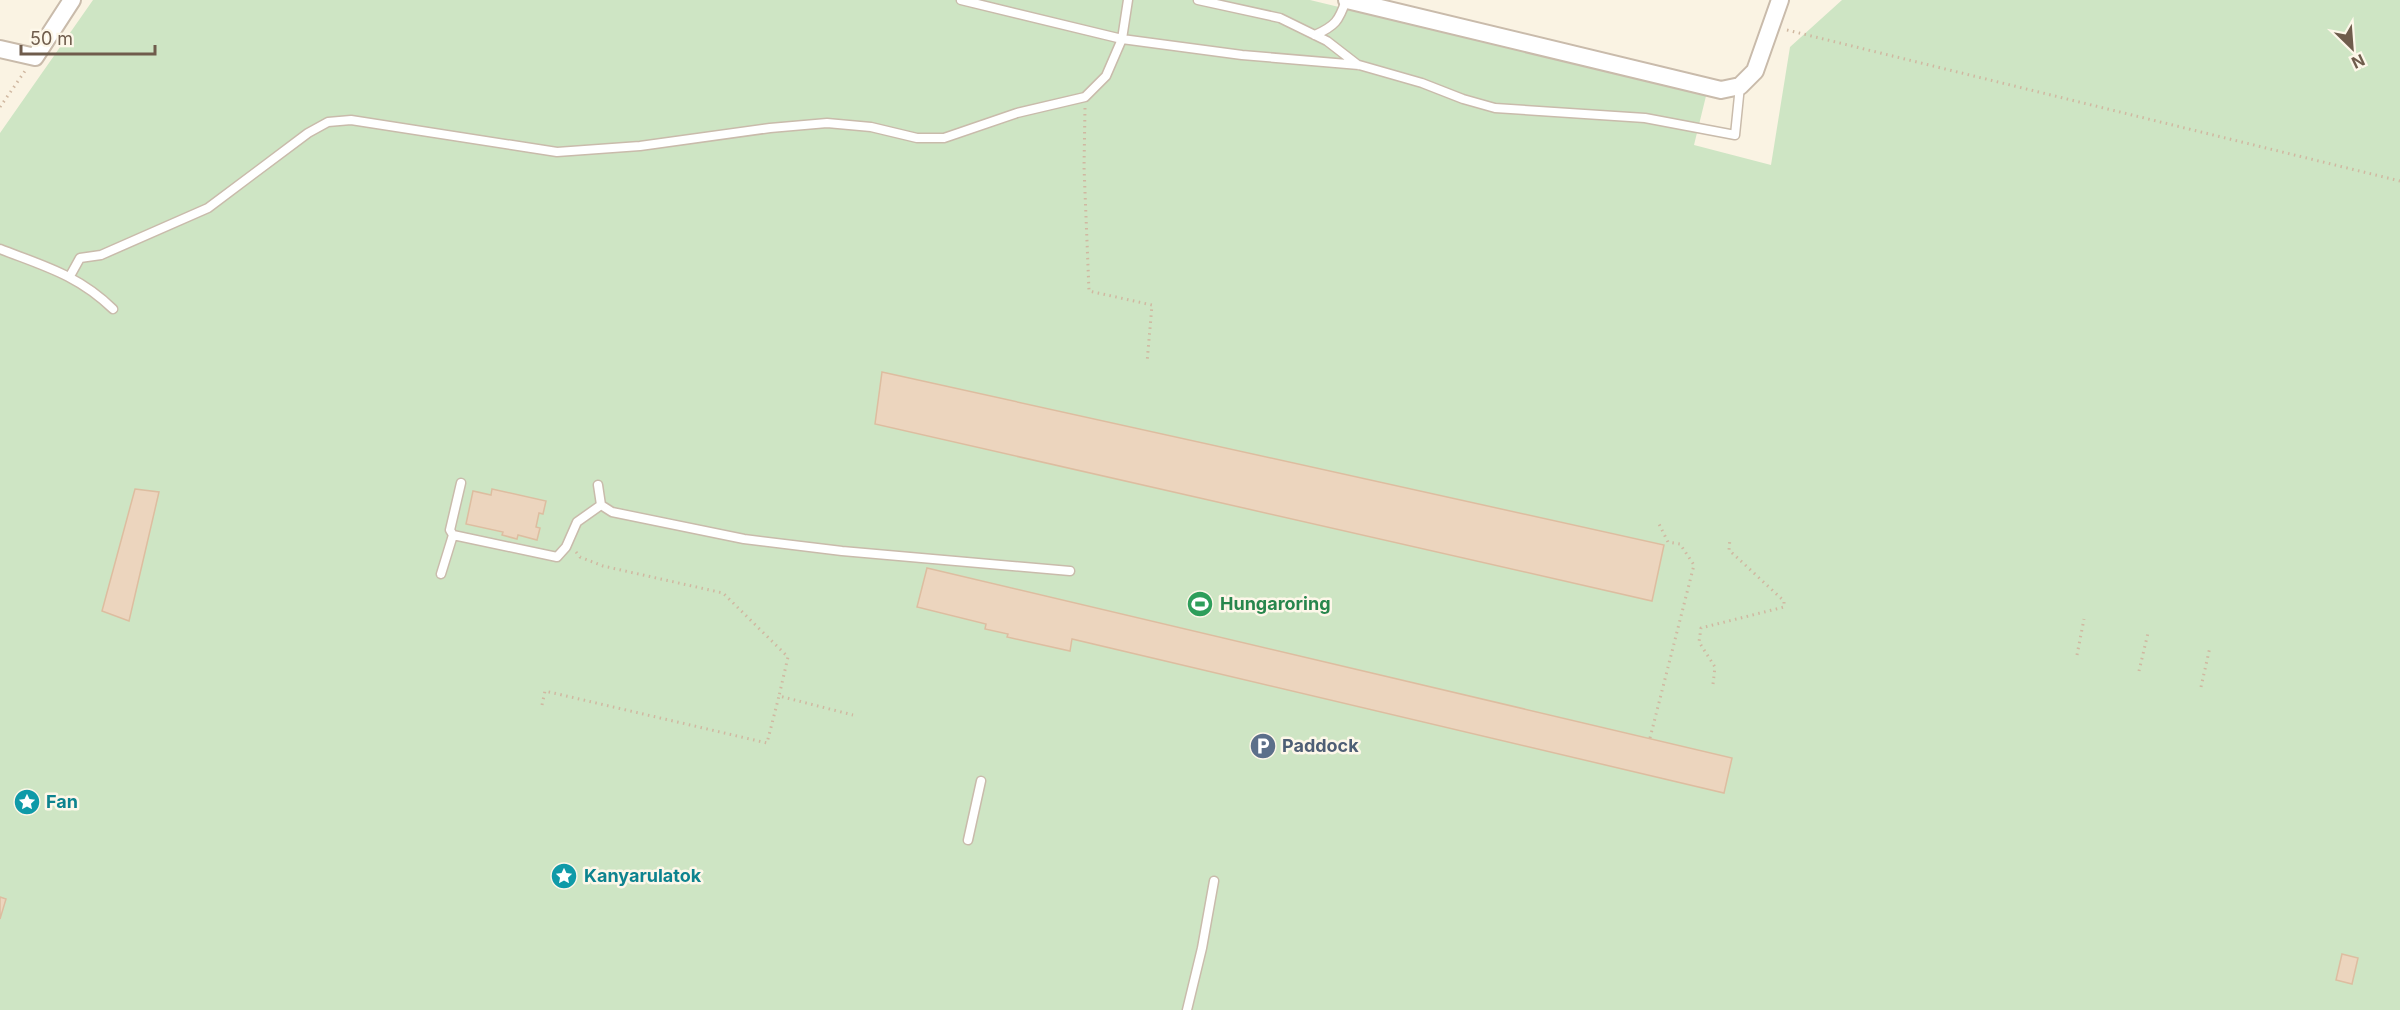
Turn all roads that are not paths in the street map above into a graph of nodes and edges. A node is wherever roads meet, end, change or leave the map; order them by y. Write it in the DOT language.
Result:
graph roads {
  1 [pos="72,0"];
  2 [pos="961,0"];
  3 [pos="1128,0"];
  4 [pos="1198,0"];
  5 [pos="1346,0"];
  6 [pos="1780,0"];
  7 [pos="1315,35"];
  8 [pos="1122,39"];
  9 [pos="0,49"];
  10 [pos="1359,65"];
  11 [pos="1740,86"];
  12 [pos="0,249"];
  13 [pos="70,276"];
  14 [pos="113,309"];
  15 [pos="461,483"];
  16 [pos="598,484"];
  17 [pos="601,505"];
  18 [pos="453,535"];
  19 [pos="1070,571"];
  20 [pos="441,574"];
  21 [pos="981,781"];
  22 [pos="968,840"];
  23 [pos="1214,881"];
  24 [pos="1186,1010"];
  1 -- 9 [label="street"];
  2 -- 8 [label="lane"];
  3 -- 8 [label="lane"];
  4 -- 7 [label="lane"];
  5 -- 7 [label="lane"];
  5 -- 11 [label="street"];
  6 -- 11 [label="street"];
  7 -- 10 [label="lane"];
  8 -- 10 [label="lane"];
  8 -- 13 [label="lane"];
  10 -- 11 [label="lane"];
  12 -- 13 [label="lane"];
  13 -- 14 [label="lane"];
  15 -- 18 [label="lane"];
  16 -- 17 [label="lane"];
  17 -- 18 [label="lane"];
  17 -- 19 [label="lane"];
  18 -- 20 [label="lane"];
  21 -- 22 [label="lane"];
  23 -- 24 [label="lane"];
}
